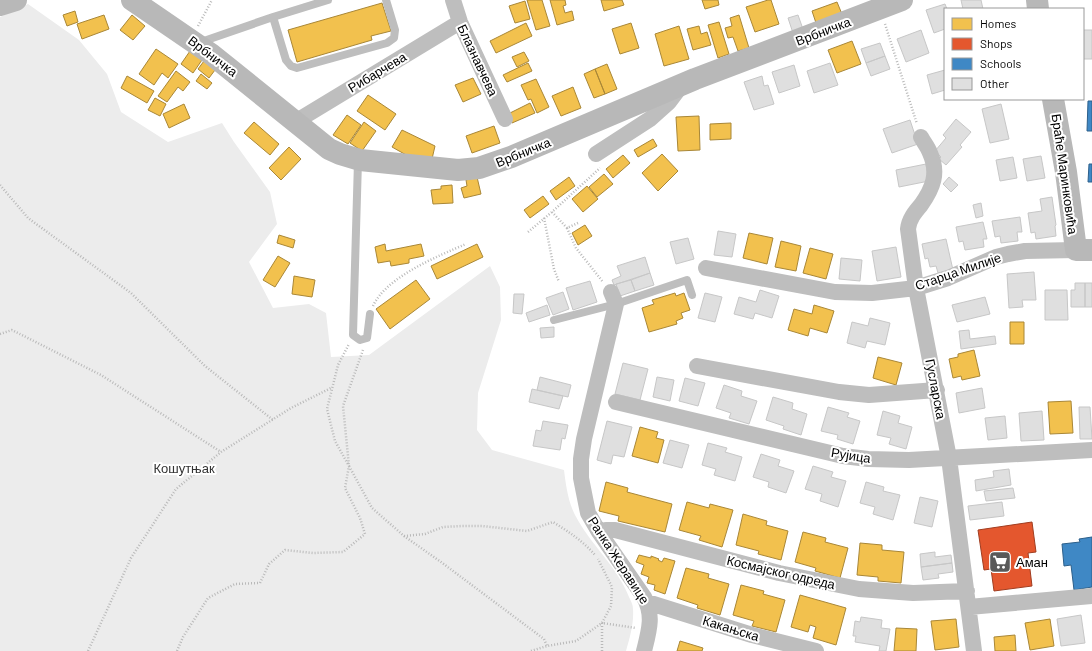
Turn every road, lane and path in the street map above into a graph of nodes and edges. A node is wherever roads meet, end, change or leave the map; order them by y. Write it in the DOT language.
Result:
graph roads {
  1 [pos="16,0"];
  2 [pos="132,0"];
  3 [pos="212,0"];
  4 [pos="328,0"];
  5 [pos="386,0"];
  6 [pos="453,0"];
  7 [pos="902,0"];
  8 [pos="0,6"];
  9 [pos="273,17"];
  10 [pos="460,22"];
  11 [pos="888,32"];
  12 [pos="194,41"];
  13 [pos="683,84"];
  14 [pos="1053,100"];
  15 [pos="505,119"];
  16 [pos="295,122"];
  17 [pos="921,137"];
  18 [pos="610,145"];
  19 [pos="596,154"];
  20 [pos="358,160"];
  21 [pos="0,185"];
  22 [pos="552,212"];
  23 [pos="544,218"];
  24 [pos="578,223"];
  25 [pos="567,228"];
  26 [pos="528,232"];
  27 [pos="466,244"];
  28 [pos="1084,250"];
  29 [pos="706,268"];
  30 [pos="559,282"];
  31 [pos="916,288"];
  32 [pos="692,295"];
  33 [pos="614,298"];
  34 [pos="370,314"];
  35 [pos="554,320"];
  36 [pos="0,334"];
  37 [pos="354,335"];
  38 [pos="366,338"];
  39 [pos="698,366"];
  40 [pos="332,388"];
  41 [pos="937,390"];
  42 [pos="616,402"];
  43 [pos="273,420"];
  44 [pos="1092,450"];
  45 [pos="221,452"];
  46 [pos="949,458"];
  47 [pos="350,466"];
  48 [pos="599,532"];
  49 [pos="404,536"];
  50 [pos="966,591"];
  51 [pos="1092,596"];
  52 [pos="969,607"];
  53 [pos="649,608"];
  54 [pos="602,624"];
  55 [pos="650,630"];
  56 [pos="547,646"];
  57 [pos="88,651"];
  58 [pos="177,651"];
  59 [pos="531,651"];
  60 [pos="602,651"];
  61 [pos="644,651"];
  62 [pos="769,651"];
  63 [pos="816,651"];
  64 [pos="974,651"];
  1 -- 8 [label="street"];
  2 -- 12 [label="street, Врбничка"];
  3 -- 12 [label="path"];
  4 -- 9 [label="lane"];
  5 -- 9 [label="lane"];
  6 -- 10 [label="street, Блазнавчева"];
  7 -- 13 [label="street, Врбничка"];
  9 -- 12 [label="lane"];
  10 -- 15 [label="street, Блазнавчева"];
  10 -- 16 [label="street, Рибарчева"];
  11 -- 17 [label="path"];
  12 -- 16 [label="street, Врбничка"];
  13 -- 18 [label="street"];
  13 -- 20 [label="street, Врбничка"];
  14 -- 28 [label="street, Браће Маринковића"];
  16 -- 20 [label="street, Врбничка"];
  17 -- 31 [label="street, Гусларска"];
  18 -- 19 [label="street"];
  18 -- 22 [label="path"];
  20 -- 37 [label="lane"];
  21 -- 43 [label="path"];
  22 -- 23 [label="path"];
  22 -- 25 [label="path"];
  23 -- 26 [label="path"];
  23 -- 30 [label="path"];
  24 -- 25 [label="path"];
  25 -- 33 [label="path"];
  27 -- 34 [label="path"];
  28 -- 31 [label="street, Старца Милије"];
  29 -- 31 [label="street, Старца Милије"];
  31 -- 41 [label="street, Гусларска"];
  32 -- 33 [label="lane"];
  33 -- 35 [label="lane"];
  33 -- 48 [label="street, Ранка Жеравице"];
  34 -- 38 [label="lane"];
  36 -- 45 [label="path"];
  37 -- 38 [label="lane"];
  37 -- 40 [label="path"];
  38 -- 47 [label="path"];
  39 -- 41 [label="street"];
  40 -- 43 [label="path"];
  40 -- 47 [label="path"];
  41 -- 46 [label="street, Гусларска"];
  42 -- 46 [label="street, Рујица"];
  43 -- 45 [label="path"];
  44 -- 46 [label="street, Рујица"];
  45 -- 57 [label="path"];
  46 -- 50 [label="street, Гусларска"];
  47 -- 49 [label="path"];
  47 -- 58 [label="path"];
  48 -- 50 [label="street, Космајског одреда"];
  48 -- 53 [label="street, Ранка Жеравице"];
  49 -- 54 [label="path"];
  49 -- 56 [label="path"];
  50 -- 52 [label="street, Гусларска"];
  51 -- 52 [label="street"];
  52 -- 64 [label="street, Гусларска"];
  53 -- 55 [label="street, Ранка Жеравице"];
  53 -- 62 [label="street, Какањска"];
  53 -- 63 [label="street, Какањска"];
  54 -- 55 [label="path"];
  54 -- 56 [label="path"];
  54 -- 60 [label="path"];
  55 -- 61 [label="street, Ранка Жеравице"];
  56 -- 59 [label="path"];
}
